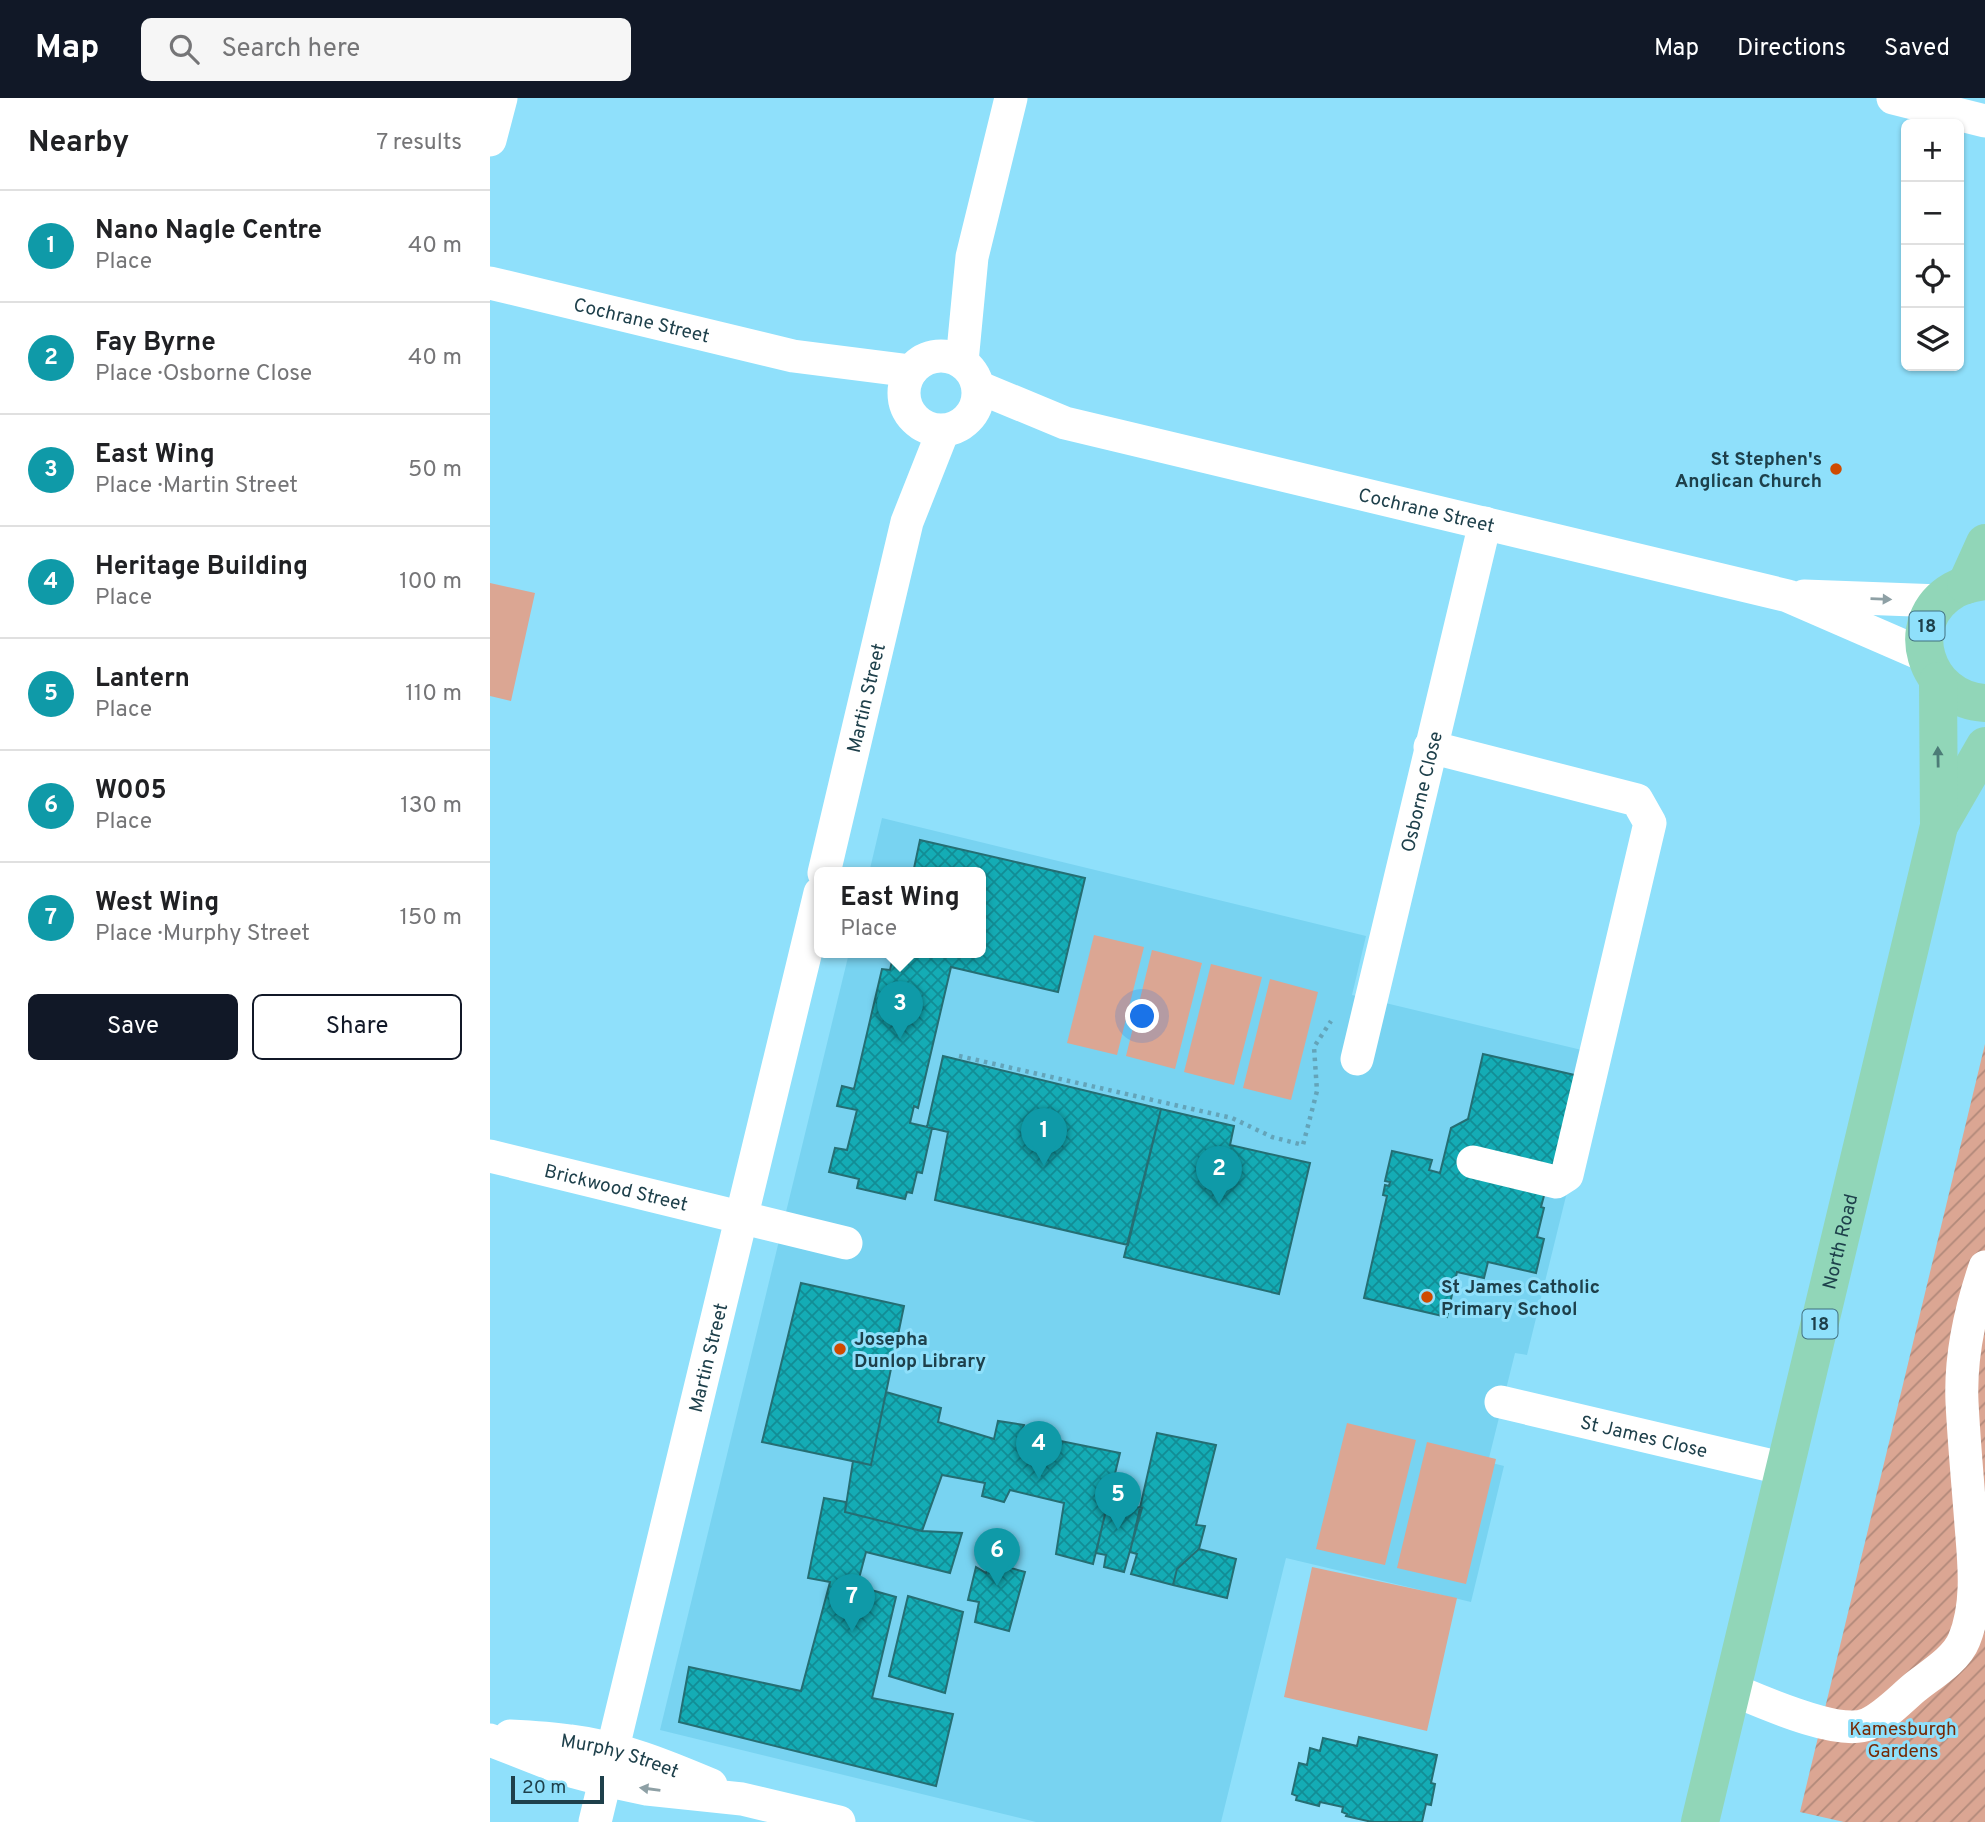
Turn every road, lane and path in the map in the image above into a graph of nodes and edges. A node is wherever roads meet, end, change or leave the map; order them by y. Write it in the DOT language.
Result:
graph roads {
  1 [pos="500,98"];
  2 [pos="1011,98"];
  3 [pos="1893,98"];
  4 [pos="1985,121"];
  5 [pos="490,139"];
  6 [pos="972,257"];
  7 [pos="490,284"];
  8 [pos="914,387"];
  9 [pos="963,399"];
  10 [pos="907,522"];
  11 [pos="1485,523"];
  12 [pos="1985,543"];
  13 [pos="1964,589"];
  14 [pos="1788,596"];
  15 [pos="1932,669"];
  16 [pos="1985,703"];
  17 [pos="1985,746"];
  18 [pos="1430,747"];
  19 [pos="1939,826"];
  20 [pos="825,867"];
  21 [pos="814,918"];
  22 [pos="1333,1020"];
  23 [pos="960,1056"];
  24 [pos="1357,1059"];
  25 [pos="490,1156"];
  26 [pos="1473,1162"];
  27 [pos="741,1217"];
  28 [pos="846,1243"];
  29 [pos="1985,1267"];
  30 [pos="1502,1402"];
  31 [pos="1785,1469"];
  32 [pos="1731,1689"];
  33 [pos="490,1734"];
  34 [pos="490,1740"];
  35 [pos="609,1765"];
  36 [pos="595,1822"];
  37 [pos="839,1822"];
  38 [pos="1700,1822"];
  1 -- 5 [label="street"];
  2 -- 6 [label="street, Martin Street"];
  3 -- 4 [label="street"];
  6 -- 8 [label="street, Martin Street"];
  6 -- 9 [label="street, Martin Street"];
  7 -- 8 [label="street, Cochrane Street"];
  8 -- 9 [label="street, Cochrane Street"];
  8 -- 9 [label="street"];
  8 -- 10 [label="street, Martin Street"];
  9 -- 10 [label="street, Martin Street"];
  9 -- 11 [label="street, Cochrane Street"];
  10 -- 20 [label="street, Martin Street"];
  11 -- 14 [label="street, Cochrane Street"];
  11 -- 18 [label="street, Osborne Close"];
  12 -- 13 [label="main road, 18"];
  14 -- 13 [label="street, Cochrane Street, one-way"];
  13 -- 15 [label="main road, 18"];
  14 -- 15 [label="street, Cochrane Street"];
  15 -- 16 [label="main road"];
  19 -- 15 [label="main road, North Road / 18, one-way"];
  17 -- 19 [label="main road, North Road / 18"];
  18 -- 24 [label="street, Osborne Close"];
  18 -- 26 [label="street"];
  19 -- 31 [label="main road, North Road / 18"];
  21 -- 27 [label="street, Martin Street"];
  22 -- 23 [label="path"];
  25 -- 27 [label="street, Brickwood Street"];
  27 -- 28 [label="street, Brickwood Street"];
  27 -- 35 [label="street, Martin Street"];
  29 -- 32 [label="street"];
  30 -- 31 [label="street, St James Close"];
  31 -- 32 [label="main road, North Road / 18"];
  32 -- 38 [label="main road, North Road / 18"];
  33 -- 35 [label="street, Murphy Street"];
  34 -- 35 [label="street, Murphy Street"];
  35 -- 36 [label="street, Martin Street"];
  35 -- 37 [label="street, Murphy Street"];
}
